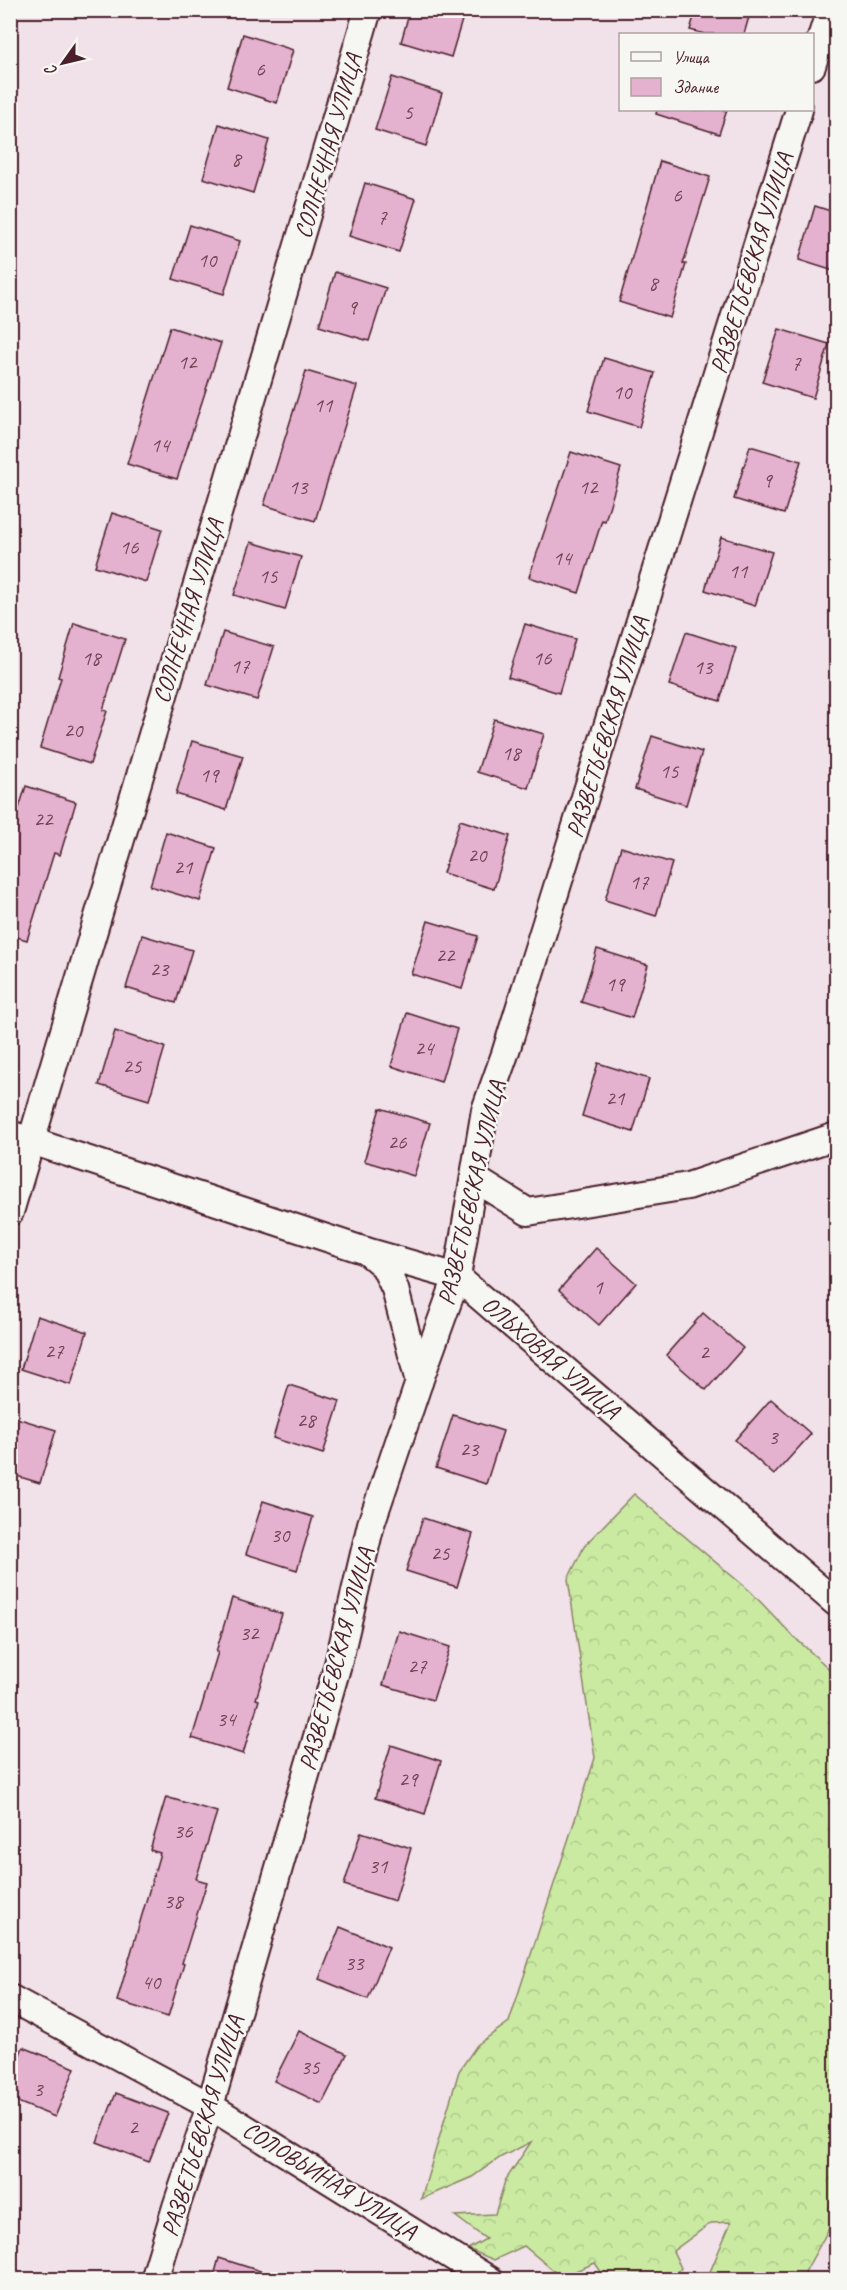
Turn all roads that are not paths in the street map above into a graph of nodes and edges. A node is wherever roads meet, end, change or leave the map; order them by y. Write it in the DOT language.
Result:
graph roads {
  1 [pos="368,10"];
  2 [pos="830,10"];
  3 [pos="814,63"];
  4 [pos="799,111"];
  5 [pos="837,1136"];
  6 [pos="21,1137"];
  7 [pos="475,1179"];
  8 [pos="10,1212"];
  9 [pos="366,1251"];
  10 [pos="457,1277"];
  11 [pos="419,1382"];
  12 [pos="837,1603"];
  13 [pos="10,1998"];
  14 [pos="210,2106"];
  15 [pos="154,2280"];
  16 [pos="490,2280"];
  1 -- 6 [label="street, СОЛНЕЧНАЯ УЛИЦА"];
  2 -- 3 [label="street"];
  4 -- 7 [label="street, РАЗВЕТЬЕВСКАЯ УЛИЦА"];
  5 -- 7 [label="street"];
  6 -- 8 [label="street, СОЛНЕЧНАЯ УЛИЦА"];
  6 -- 9 [label="street, ОЛЬХОВАЯ УЛИЦА"];
  7 -- 10 [label="street, РАЗВЕТЬЕВСКАЯ УЛИЦА"];
  9 -- 10 [label="street, ОЛЬХОВАЯ УЛИЦА"];
  9 -- 11 [label="street"];
  10 -- 11 [label="street, РАЗВЕТЬЕВСКАЯ УЛИЦА"];
  10 -- 12 [label="street, ОЛЬХОВАЯ УЛИЦА"];
  11 -- 14 [label="street, РАЗВЕТЬЕВСКАЯ УЛИЦА"];
  13 -- 14 [label="street, СОЛОВЬИНАЯ УЛИЦА"];
  14 -- 15 [label="street, РАЗВЕТЬЕВСКАЯ УЛИЦА"];
  14 -- 16 [label="street, СОЛОВЬИНАЯ УЛИЦА"];
}
